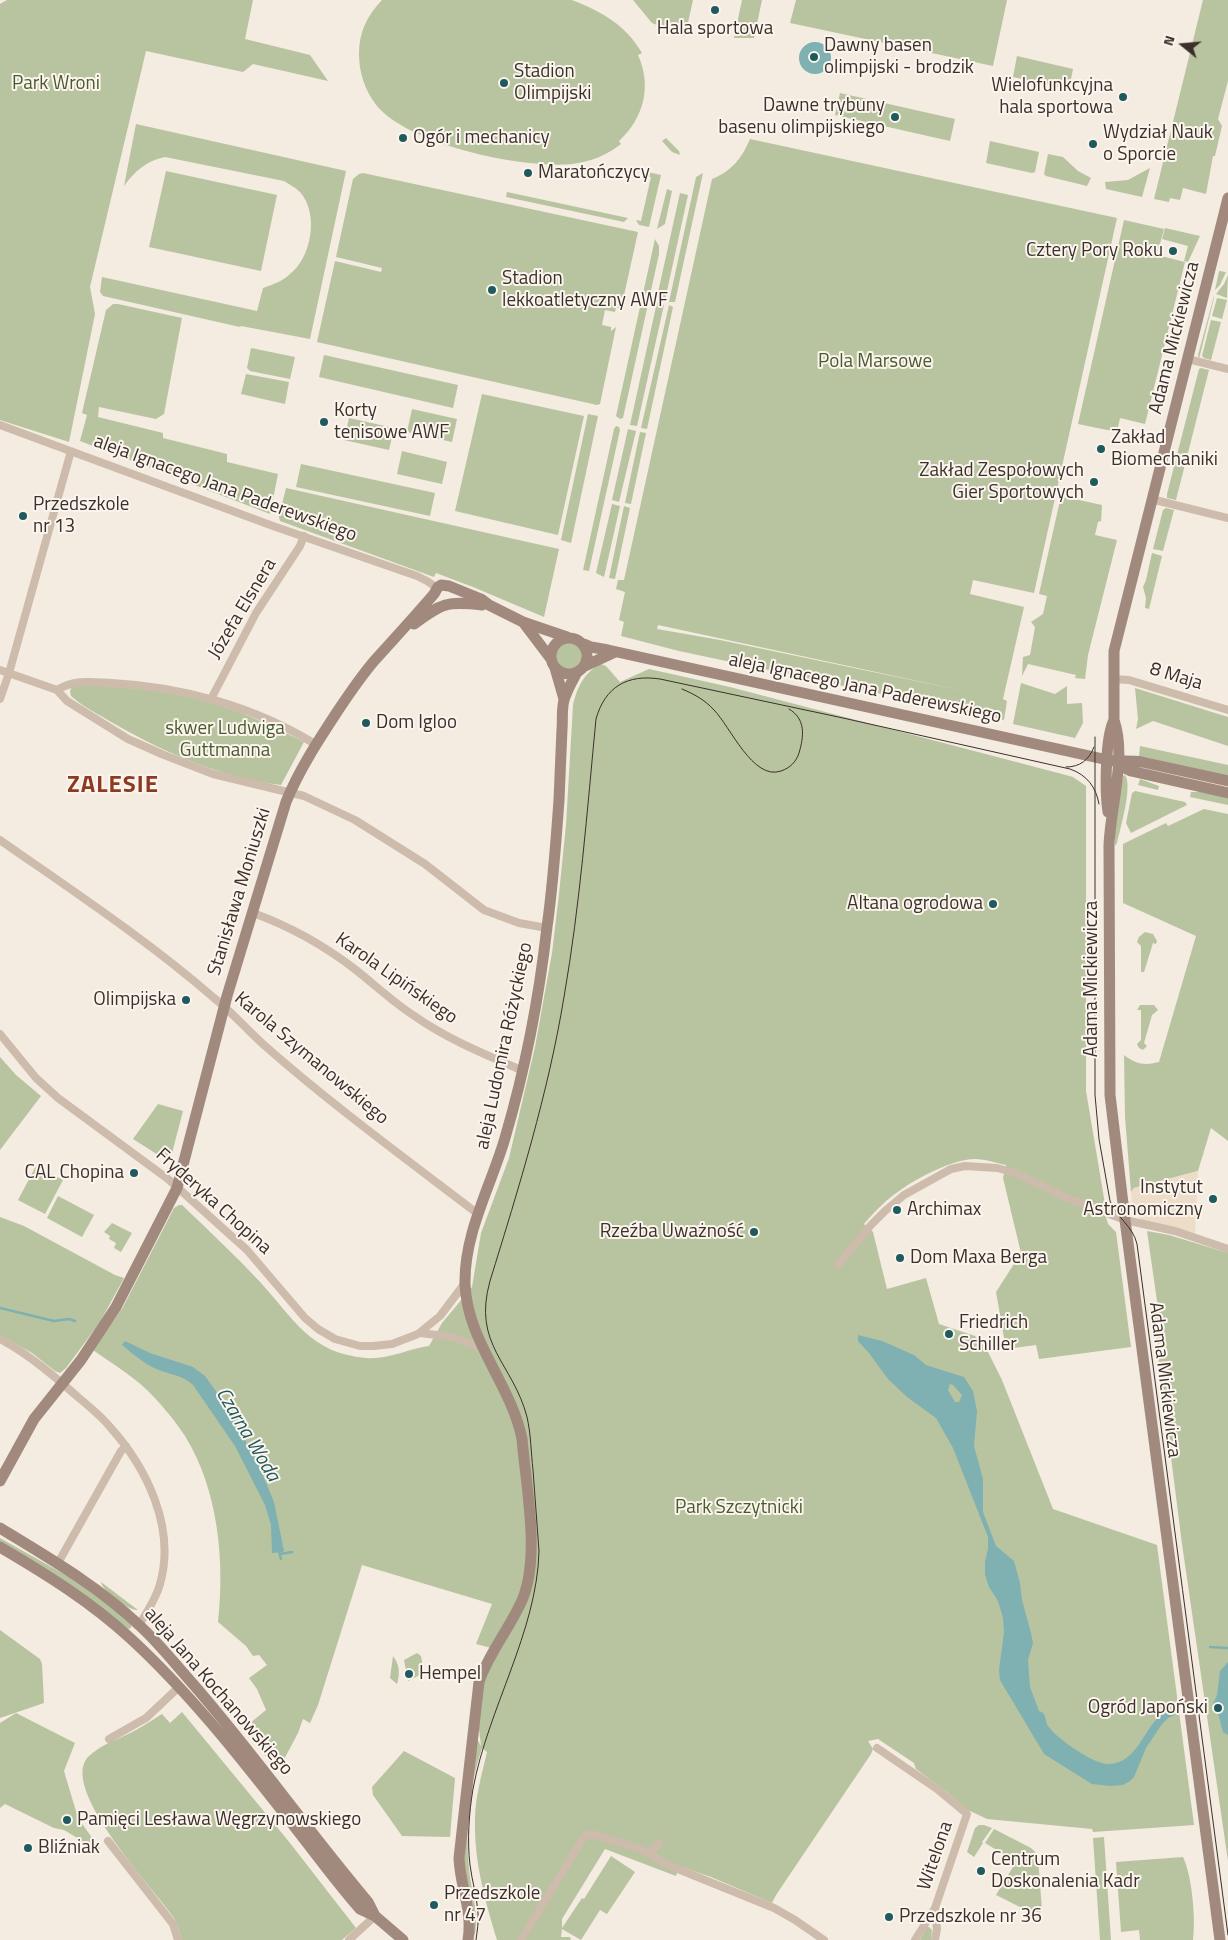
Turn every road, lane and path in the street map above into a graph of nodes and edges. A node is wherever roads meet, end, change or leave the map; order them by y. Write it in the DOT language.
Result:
graph roads {
  1 [pos="1228,198"];
  2 [pos="1224,227"];
  3 [pos="1188,359"];
  4 [pos="1228,369"];
  5 [pos="0,425"];
  6 [pos="71,452"];
  7 [pos="1151,499"];
  8 [pos="1228,518"];
  9 [pos="304,536"];
  10 [pos="453,588"];
  11 [pos="435,591"];
  12 [pos="447,604"];
  13 [pos="489,605"];
  14 [pos="523,622"];
  15 [pos="399,636"];
  16 [pos="567,637"];
  17 [pos="584,644"];
  18 [pos="615,652"];
  19 [pos="551,659"];
  20 [pos="581,669"];
  21 [pos="0,670"];
  22 [pos="9,673"];
  23 [pos="1113,679"];
  24 [pos="57,690"];
  25 [pos="564,698"];
  26 [pos="0,699"];
  27 [pos="211,699"];
  28 [pos="1228,710"];
  29 [pos="316,744"];
  30 [pos="1113,761"];
  31 [pos="1228,781"];
  32 [pos="290,792"];
  33 [pos="1228,793"];
  34 [pos="0,840"];
  35 [pos="252,913"];
  36 [pos="547,928"];
  37 [pos="225,1008"];
  38 [pos="0,1034"];
  39 [pos="522,1070"];
  40 [pos="177,1188"];
  41 [pos="478,1214"];
  42 [pos="1125,1220"];
  43 [pos="1228,1248"];
  44 [pos="838,1265"];
  45 [pos="465,1283"];
  46 [pos="420,1333"];
  47 [pos="0,1339"];
  48 [pos="483,1349"];
  49 [pos="62,1382"];
  50 [pos="126,1446"];
  51 [pos="0,1481"];
  52 [pos="0,1528"];
  53 [pos="0,1547"];
  54 [pos="58,1563"];
  55 [pos="139,1625"];
  56 [pos="129,1637"];
  57 [pos="179,1686"];
  58 [pos="109,1739"];
  59 [pos="877,1748"];
  60 [pos="108,1841"];
  61 [pos="659,1843"];
  62 [pos="649,1853"];
  63 [pos="935,1908"];
  64 [pos="374,1916"];
  65 [pos="401,1938"];
  66 [pos="178,1940"];
  67 [pos="349,1940"];
  68 [pos="413,1940"];
  69 [pos="468,1940"];
  70 [pos="521,1940"];
  71 [pos="824,1940"];
  72 [pos="915,1940"];
  73 [pos="935,1940"];
  74 [pos="1220,1940"];
  1 -- 2 [label="street, Adama Mickiewicza"];
  2 -- 3 [label="street, Adama Mickiewicza"];
  3 -- 4 [label="street"];
  3 -- 7 [label="street, Adama Mickiewicza"];
  5 -- 6 [label="street, aleja Ignacego Jana Paderewskiego"];
  6 -- 9 [label="street, aleja Ignacego Jana Paderewskiego"];
  6 -- 22 [label="street"];
  7 -- 8 [label="street"];
  7 -- 23 [label="street, Adama Mickiewicza"];
  9 -- 11 [label="street, aleja Ignacego Jana Paderewskiego"];
  9 -- 27 [label="street, Józefa Elsnera"];
  10 -- 11 [label="street"];
  10 -- 12 [label="street"];
  10 -- 13 [label="street"];
  11 -- 12 [label="street"];
  11 -- 15 [label="street, Stanisława Moniuszki"];
  12 -- 13 [label="street"];
  12 -- 15 [label="street, Stanisława Moniuszki"];
  13 -- 14 [label="street"];
  14 -- 16 [label="street"];
  14 -- 19 [label="street"];
  15 -- 29 [label="street, Stanisława Moniuszki"];
  16 -- 17 [label="street"];
  16 -- 19 [label="street"];
  17 -- 18 [label="street, aleja Ignacego Jana Paderewskiego"];
  17 -- 20 [label="street"];
  18 -- 20 [label="street"];
  18 -- 30 [label="street, aleja Ignacego Jana Paderewskiego"];
  19 -- 20 [label="street"];
  19 -- 25 [label="street, aleja Ludomira Różyckiego"];
  20 -- 25 [label="street, aleja Ludomira Różyckiego"];
  21 -- 22 [label="street"];
  22 -- 24 [label="street"];
  22 -- 26 [label="street"];
  23 -- 28 [label="street, 8 Maja"];
  23 -- 30 [label="street, Adama Mickiewicza"];
  24 -- 27 [label="street"];
  24 -- 32 [label="street"];
  25 -- 36 [label="street, aleja Ludomira Różyckiego"];
  27 -- 29 [label="street"];
  29 -- 32 [label="street, Stanisława Moniuszki"];
  30 -- 31 [label="street"];
  30 -- 33 [label="street"];
  30 -- 42 [label="street, Adama Mickiewicza"];
  32 -- 35 [label="street, Stanisława Moniuszki"];
  32 -- 36 [label="street"];
  34 -- 37 [label="street, Karola Szymanowskiego"];
  35 -- 37 [label="street, Stanisława Moniuszki"];
  35 -- 39 [label="street, Karola Lipińskiego"];
  36 -- 39 [label="street, aleja Ludomira Różyckiego"];
  37 -- 40 [label="street, Stanisława Moniuszki"];
  37 -- 41 [label="street, Karola Szymanowskiego"];
  38 -- 40 [label="street, Fryderyka Chopina"];
  39 -- 41 [label="street, aleja Ludomira Różyckiego"];
  40 -- 46 [label="street, Fryderyka Chopina"];
  40 -- 49 [label="street, Stanisława Moniuszki"];
  41 -- 45 [label="street, aleja Ludomira Różyckiego"];
  42 -- 43 [label="street"];
  42 -- 44 [label="street"];
  42 -- 74 [label="street, Adama Mickiewicza"];
  45 -- 46 [label="street, Fryderyka Chopina"];
  45 -- 48 [label="street, aleja Ludomira Różyckiego"];
  46 -- 48 [label="street, Fryderyka Chopina"];
  47 -- 49 [label="street"];
  48 -- 69 [label="street, aleja Ludomira Różyckiego"];
  49 -- 50 [label="street"];
  49 -- 51 [label="street, Stanisława Moniuszki"];
  50 -- 54 [label="street"];
  50 -- 55 [label="street"];
  52 -- 54 [label="street, aleja Jana Kochanowskiego"];
  53 -- 56 [label="street, aleja Jana Kochanowskiego"];
  54 -- 55 [label="street, aleja Jana Kochanowskiego"];
  55 -- 56 [label="street"];
  55 -- 64 [label="street, aleja Jana Kochanowskiego"];
  56 -- 57 [label="street, aleja Jana Kochanowskiego"];
  57 -- 58 [label="street"];
  57 -- 64 [label="street, aleja Jana Kochanowskiego"];
  59 -- 63 [label="street, Witelona"];
  60 -- 66 [label="street"];
  61 -- 62 [label="street"];
  62 -- 70 [label="street"];
  62 -- 71 [label="street"];
  63 -- 72 [label="street, Witelona"];
  63 -- 73 [label="street, Witelona"];
  64 -- 65 [label="street, aleja Jana Kochanowskiego"];
  64 -- 67 [label="street"];
  65 -- 68 [label="street, aleja Jana Kochanowskiego"];
}
